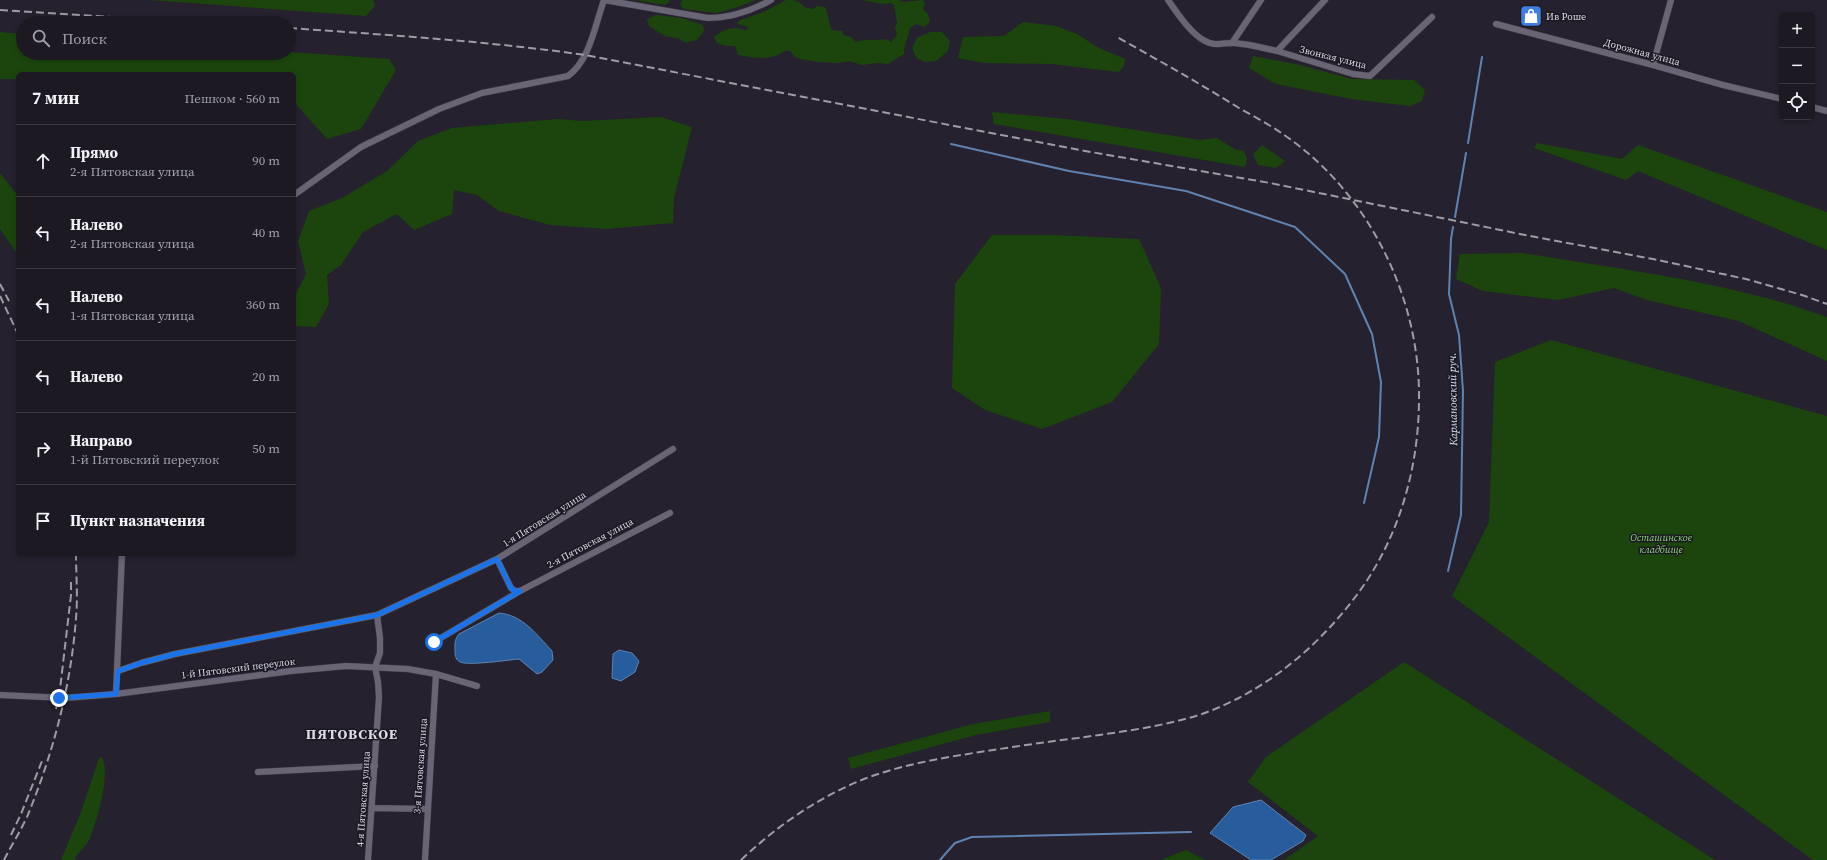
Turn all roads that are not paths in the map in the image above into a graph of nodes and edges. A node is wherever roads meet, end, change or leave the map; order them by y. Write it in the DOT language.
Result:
graph roads {
  1 [pos="604,0"];
  2 [pos="771,0"];
  3 [pos="1168,0"];
  4 [pos="1261,0"];
  5 [pos="1325,0"];
  6 [pos="1671,0"];
  7 [pos="1432,18"];
  8 [pos="1496,24"];
  9 [pos="1232,42"];
  10 [pos="1277,51"];
  11 [pos="1653,64"];
  12 [pos="1779,98"];
  13 [pos="1815,108"];
  14 [pos="1827,111"];
  15 [pos="296,194"];
  16 [pos="673,449"];
  17 [pos="670,513"];
  18 [pos="122,556"];
  19 [pos="497,559"];
  20 [pos="520,591"];
  21 [pos="377,615"];
  22 [pos="434,642"];
  23 [pos="374,667"];
  24 [pos="118,671"];
  25 [pos="436,674"];
  26 [pos="477,686"];
  27 [pos="116,694"];
  28 [pos="0,695"];
  29 [pos="375,766"];
  30 [pos="258,772"];
  31 [pos="372,808"];
  32 [pos="427,809"];
  33 [pos="368,860"];
  34 [pos="425,860"];
  1 -- 2 [label="street"];
  1 -- 15 [label="street"];
  3 -- 9 [label="street"];
  4 -- 9 [label="street"];
  5 -- 10 [label="street, Звонкая улица"];
  6 -- 11 [label="street"];
  7 -- 10 [label="street, Звонкая улица"];
  8 -- 11 [label="street, Дорожная улица"];
  9 -- 10 [label="street"];
  11 -- 12 [label="street, Дорожная улица"];
  13 -- 14 [label="street"];
  16 -- 19 [label="street, 1-я Пятовская улица"];
  17 -- 20 [label="street, 2-я Пятовская улица"];
  18 -- 24 [label="street"];
  19 -- 20 [label="street"];
  19 -- 21 [label="street, 1-я Пятовская улица"];
  20 -- 22 [label="street, 2-я Пятовская улица"];
  21 -- 23 [label="street"];
  21 -- 24 [label="street, 1-я Пятовская улица"];
  23 -- 25 [label="street, 1-й Пятовский переулок"];
  23 -- 27 [label="street, 1-й Пятовский переулок"];
  23 -- 29 [label="street, 4-я Пятовская улица"];
  24 -- 27 [label="street"];
  25 -- 26 [label="street, 1-й Пятовский переулок"];
  25 -- 32 [label="street, 3-я Пятовская улица"];
  27 -- 28 [label="street, 1-й Пятовский переулок"];
  29 -- 30 [label="street"];
  29 -- 31 [label="street, 4-я Пятовская улица"];
  31 -- 32 [label="street"];
  31 -- 33 [label="street, 4-я Пятовская улица"];
  32 -- 34 [label="street, 3-я Пятовская улица"];
}
